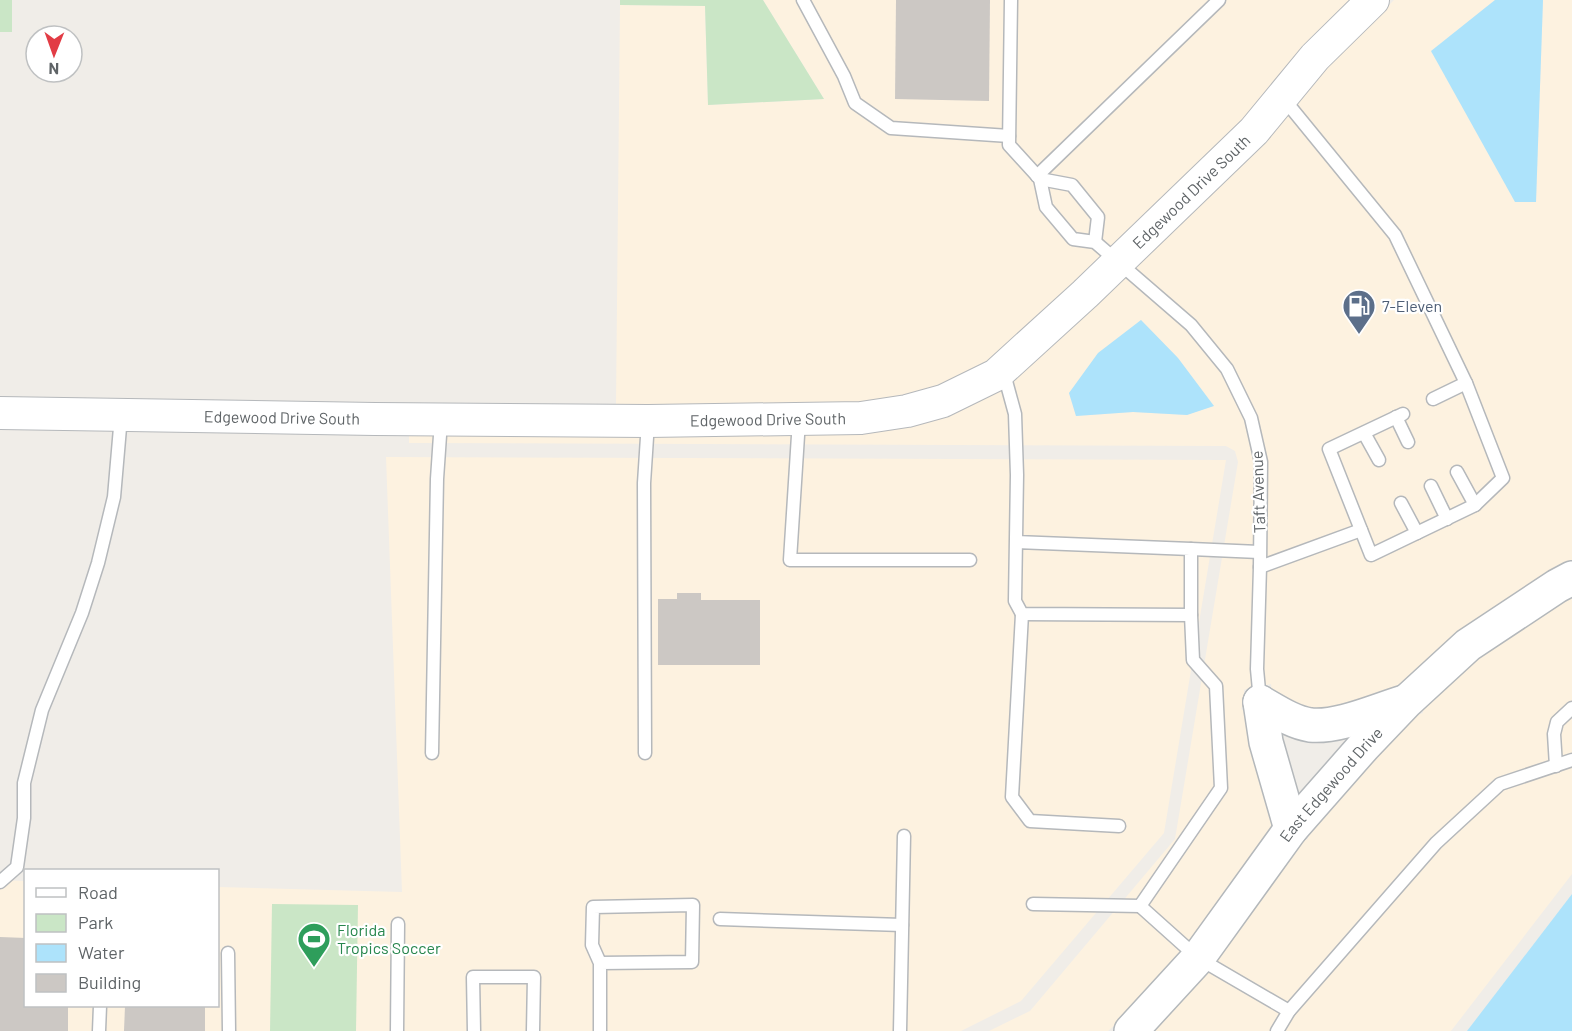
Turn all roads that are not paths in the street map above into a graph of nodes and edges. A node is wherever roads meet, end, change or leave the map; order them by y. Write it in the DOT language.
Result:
graph roads {
  1 [pos="803,0"];
  2 [pos="1011,0"];
  3 [pos="1219,0"];
  4 [pos="1366,2"];
  5 [pos="1282,97"];
  6 [pos="1009,136"];
  7 [pos="1038,178"];
  8 [pos="1095,242"];
  9 [pos="1118,263"];
  10 [pos="1003,369"];
  11 [pos="1466,383"];
  12 [pos="1433,399"];
  13 [pos="0,413"];
  14 [pos="122,415"];
  15 [pos="799,418"];
  16 [pos="441,420"];
  17 [pos="648,421"];
  18 [pos="1364,433"];
  19 [pos="1408,442"];
  20 [pos="1378,460"];
  21 [pos="1457,472"];
  22 [pos="1431,486"];
  23 [pos="1401,503"];
  24 [pos="1475,505"];
  25 [pos="1447,519"];
  26 [pos="1361,530"];
  27 [pos="1417,533"];
  28 [pos="1016,542"];
  29 [pos="1191,549"];
  30 [pos="1259,552"];
  31 [pos="970,560"];
  32 [pos="1260,567"];
  33 [pos="1572,578"];
  34 [pos="1022,614"];
  35 [pos="1191,615"];
  36 [pos="1260,702"];
  37 [pos="1406,702"];
  38 [pos="1572,708"];
  39 [pos="432,753"];
  40 [pos="645,753"];
  41 [pos="1572,760"];
  42 [pos="1556,766"];
  43 [pos="1119,826"];
  44 [pos="1291,829"];
  45 [pos="904,836"];
  46 [pos="0,882"];
  47 [pos="1033,904"];
  48 [pos="1140,906"];
  49 [pos="720,920"];
  50 [pos="398,924"];
  51 [pos="902,925"];
  52 [pos="228,953"];
  53 [pos="1198,958"];
  54 [pos="600,963"];
  55 [pos="100,1007"];
  56 [pos="1289,1011"];
  57 [pos="99,1031"];
  58 [pos="229,1031"];
  59 [pos="397,1031"];
  60 [pos="474,1031"];
  61 [pos="533,1031"];
  62 [pos="600,1031"];
  63 [pos="900,1031"];
  64 [pos="1131,1031"];
  65 [pos="1277,1031"];
  1 -- 6 [label="lane"];
  2 -- 6 [label="lane"];
  3 -- 7 [label="lane"];
  4 -- 5 [label="street, Edgewood Drive South"];
  5 -- 9 [label="street, Edgewood Drive South"];
  5 -- 11 [label="lane"];
  6 -- 7 [label="lane"];
  7 -- 8 [label="lane"];
  7 -- 8 [label="lane"];
  8 -- 9 [label="lane, Taft Avenue"];
  9 -- 10 [label="street, Edgewood Drive South"];
  9 -- 30 [label="lane, Taft Avenue"];
  10 -- 15 [label="street, Edgewood Drive South"];
  10 -- 28 [label="lane"];
  11 -- 12 [label="lane"];
  11 -- 24 [label="lane"];
  13 -- 14 [label="street, Edgewood Drive South"];
  14 -- 16 [label="street, Edgewood Drive South"];
  14 -- 46 [label="lane"];
  15 -- 17 [label="street, Edgewood Drive South"];
  15 -- 31 [label="lane"];
  16 -- 17 [label="street, Edgewood Drive South"];
  16 -- 39 [label="lane"];
  17 -- 40 [label="lane"];
  18 -- 19 [label="lane"];
  18 -- 20 [label="lane"];
  18 -- 26 [label="lane"];
  21 -- 24 [label="lane"];
  22 -- 25 [label="lane"];
  23 -- 27 [label="lane"];
  24 -- 25 [label="lane"];
  25 -- 27 [label="lane"];
  26 -- 27 [label="lane"];
  26 -- 32 [label="lane"];
  28 -- 29 [label="lane"];
  28 -- 34 [label="lane"];
  29 -- 30 [label="lane"];
  29 -- 35 [label="lane"];
  30 -- 32 [label="lane, Taft Avenue"];
  32 -- 36 [label="lane, Taft Avenue"];
  33 -- 37 [label="main road, East Edgewood Drive"];
  34 -- 35 [label="lane"];
  34 -- 43 [label="lane"];
  35 -- 48 [label="lane"];
  36 -- 37 [label="main road"];
  36 -- 44 [label="main road"];
  37 -- 44 [label="main road, East Edgewood Drive"];
  38 -- 42 [label="lane"];
  41 -- 42 [label="lane"];
  42 -- 56 [label="lane"];
  44 -- 53 [label="main road, East Edgewood Drive"];
  45 -- 51 [label="lane"];
  47 -- 48 [label="lane"];
  48 -- 53 [label="lane"];
  49 -- 51 [label="lane"];
  50 -- 59 [label="lane"];
  51 -- 63 [label="lane"];
  52 -- 58 [label="lane"];
  53 -- 56 [label="lane"];
  53 -- 64 [label="main road, East Edgewood Drive"];
  54 -- 54 [label="lane"];
  54 -- 62 [label="lane"];
  55 -- 57 [label="lane"];
  56 -- 65 [label="lane"];
  60 -- 61 [label="lane"];
}
